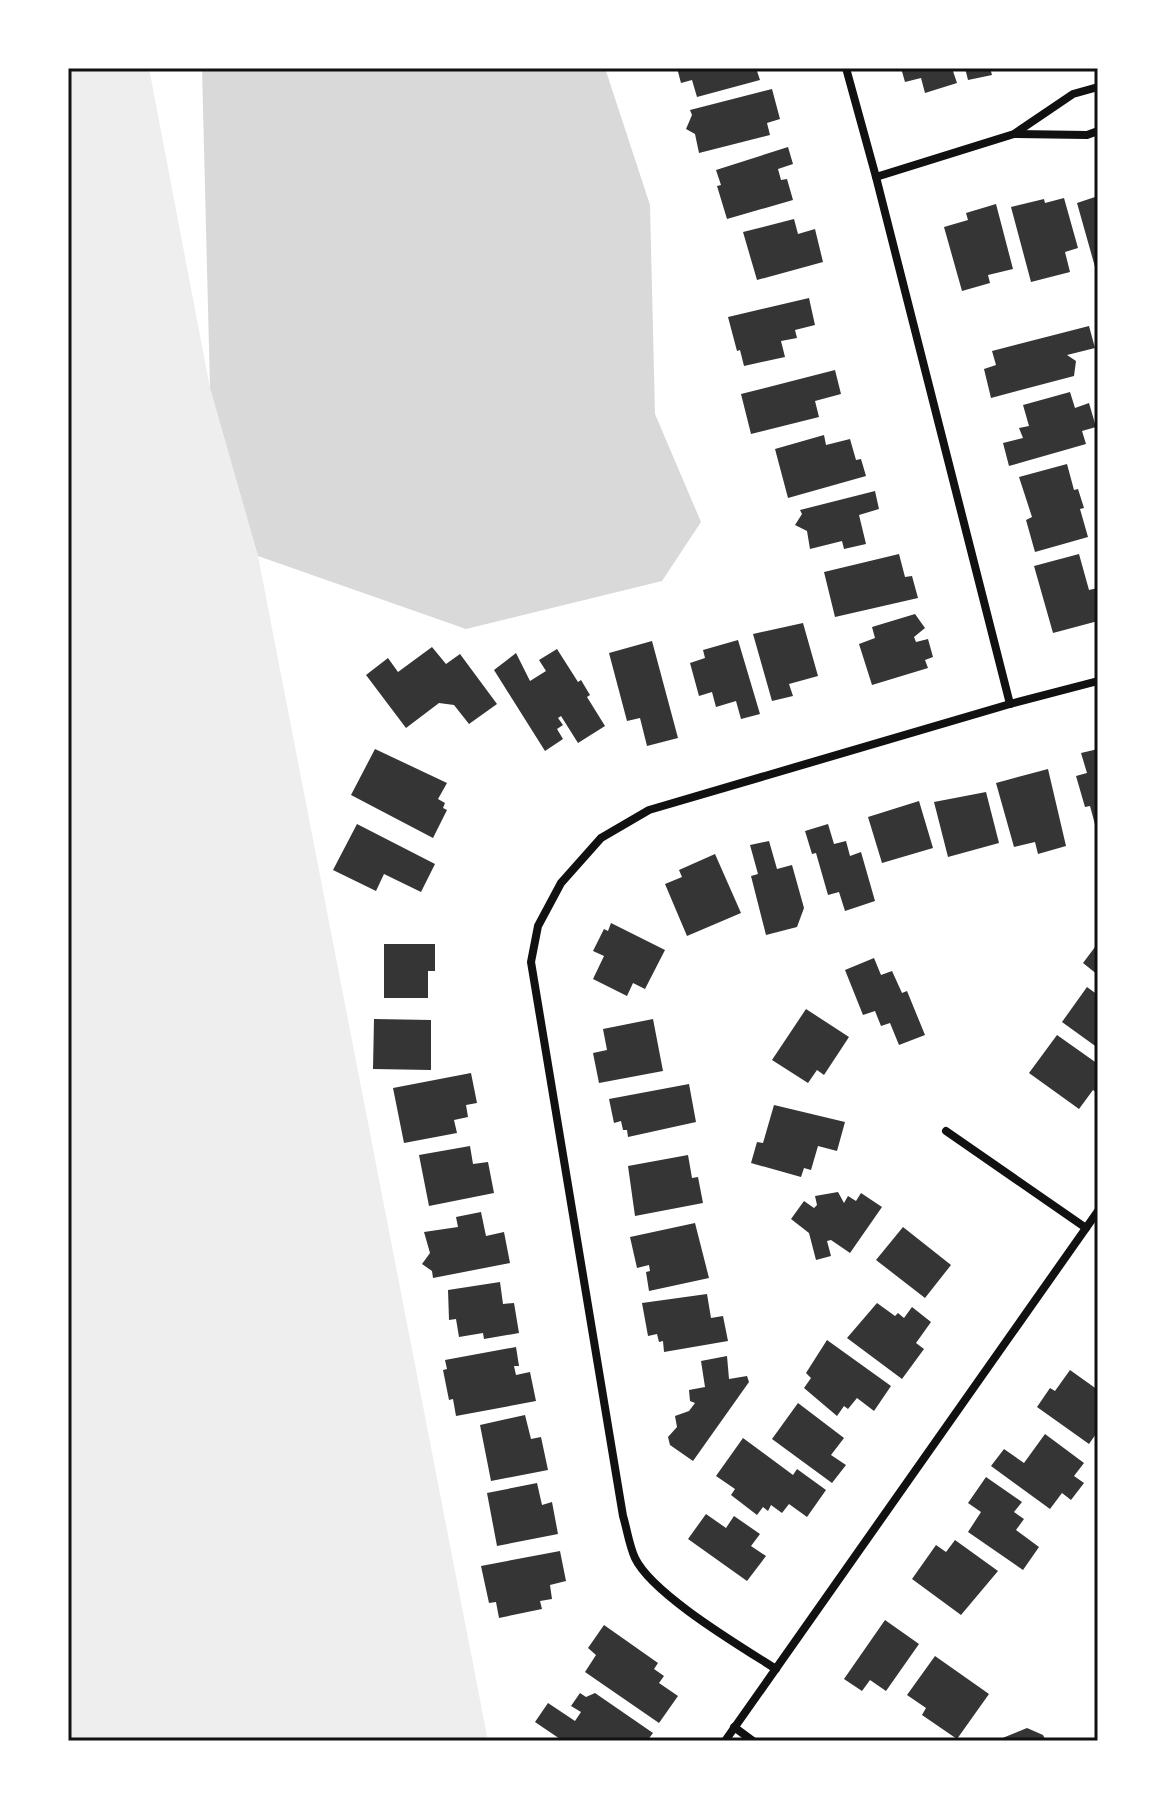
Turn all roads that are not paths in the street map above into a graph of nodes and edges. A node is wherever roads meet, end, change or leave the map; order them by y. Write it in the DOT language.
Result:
graph roads {
  1 [pos="846,68"];
  2 [pos="1098,87"];
  3 [pos="1098,131"];
  4 [pos="1014,134"];
  5 [pos="876,177"];
  6 [pos="1098,681"];
  7 [pos="1010,704"];
  8 [pos="946,1131"];
  9 [pos="1098,1211"];
  10 [pos="1086,1228"];
  11 [pos="776,1669"];
  12 [pos="734,1727"];
  13 [pos="725,1741"];
  14 [pos="753,1741"];
  1 -- 5 [label="street"];
  2 -- 4 [label="street"];
  3 -- 4 [label="street"];
  4 -- 5 [label="street"];
  5 -- 7 [label="street"];
  6 -- 7 [label="street"];
  7 -- 11 [label="street"];
  8 -- 10 [label="street"];
  9 -- 10 [label="street"];
  10 -- 11 [label="street"];
  11 -- 12 [label="street"];
  12 -- 13 [label="street"];
  12 -- 14 [label="street"];
}
